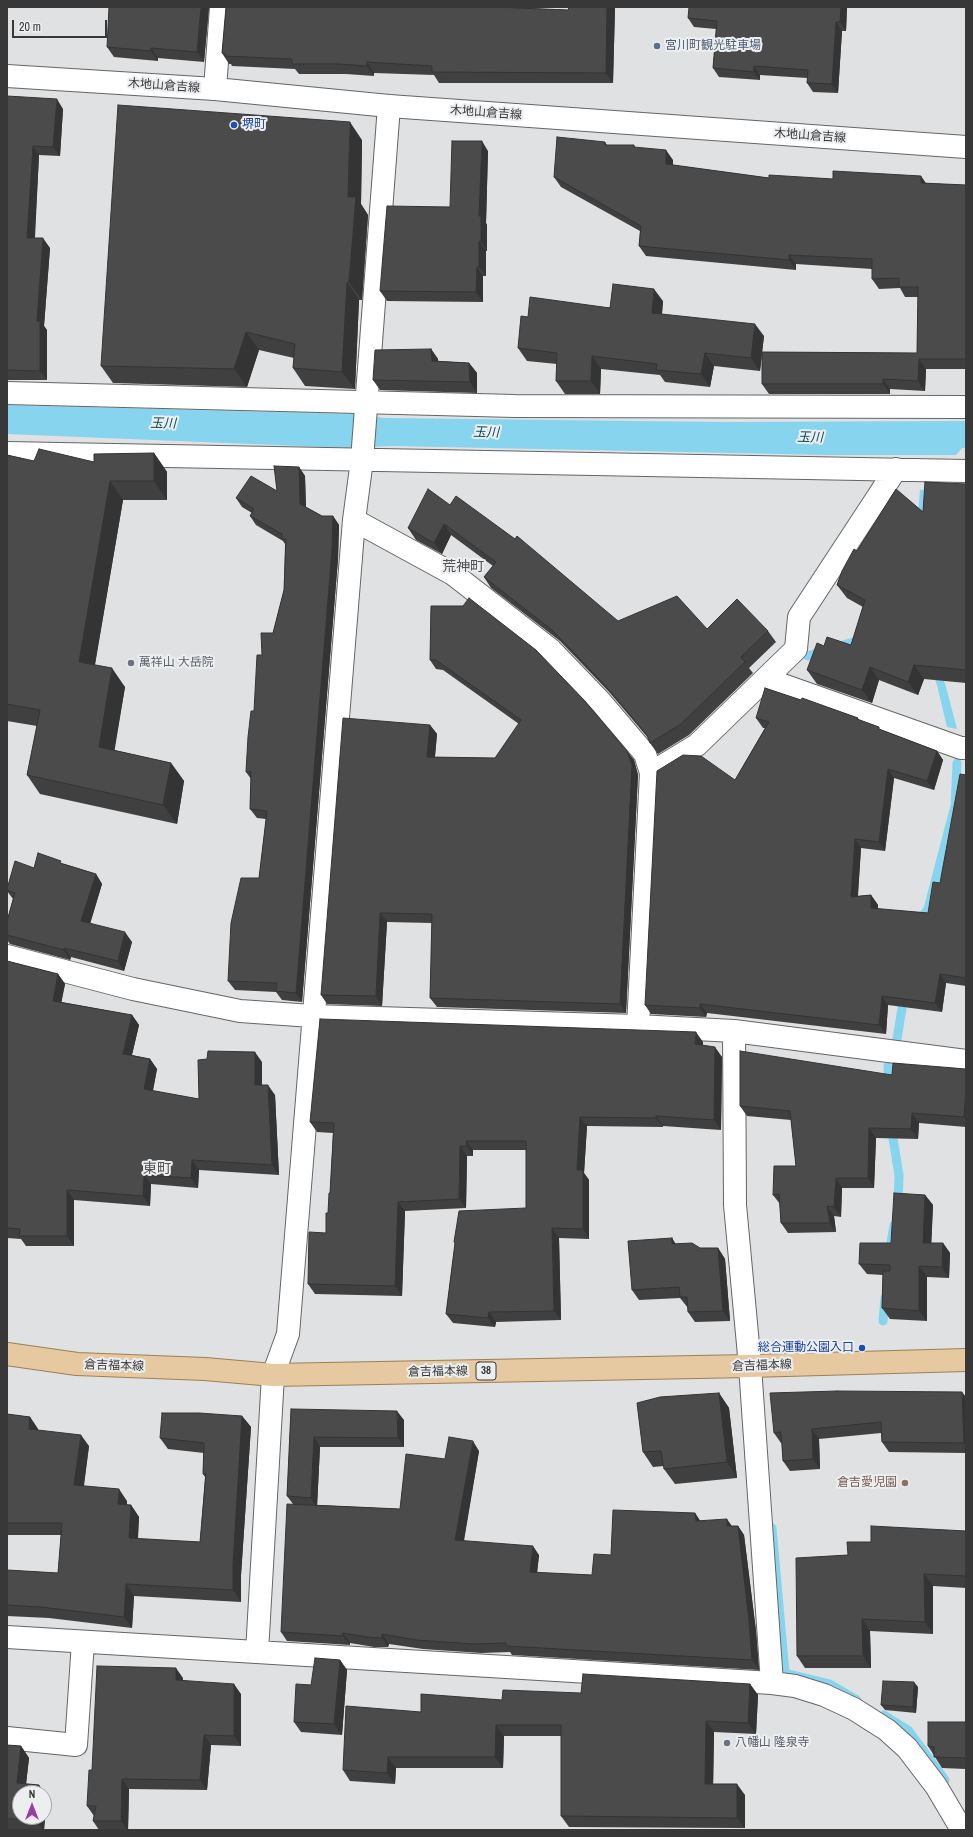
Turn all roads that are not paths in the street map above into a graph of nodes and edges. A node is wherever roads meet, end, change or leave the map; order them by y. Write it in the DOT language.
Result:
graph roads {
  1 [pos="221,7"];
  2 [pos="7,76"];
  3 [pos="215,89"];
  4 [pos="389,106"];
  5 [pos="966,147"];
  6 [pos="7,393"];
  7 [pos="366,402"];
  8 [pos="966,407"];
  9 [pos="7,453"];
  10 [pos="362,460"];
  11 [pos="896,469"];
  12 [pos="966,471"];
  13 [pos="354,520"];
  14 [pos="766,679"];
  15 [pos="966,748"];
  16 [pos="651,773"];
  17 [pos="7,956"];
  18 [pos="312,1016"];
  19 [pos="638,1026"];
  20 [pos="734,1031"];
  21 [pos="966,1061"];
  22 [pos="7,1354"];
  23 [pos="966,1360"];
  24 [pos="750,1366"];
  25 [pos="273,1375"];
  26 [pos="7,1637"];
  27 [pos="82,1642"];
  28 [pos="257,1652"];
  29 [pos="772,1683"];
  30 [pos="7,1738"];
  31 [pos="962,1830"];
  1 -- 3 [label="street"];
  2 -- 3 [label="street, 木地山倉吉線"];
  3 -- 4 [label="street, 木地山倉吉線"];
  4 -- 5 [label="street, 木地山倉吉線"];
  4 -- 7 [label="street"];
  6 -- 7 [label="street"];
  7 -- 8 [label="street"];
  7 -- 10 [label="street"];
  9 -- 10 [label="street"];
  10 -- 11 [label="street"];
  10 -- 13 [label="street"];
  11 -- 12 [label="street"];
  11 -- 14 [label="street"];
  13 -- 16 [label="street"];
  13 -- 18 [label="street"];
  14 -- 15 [label="street"];
  14 -- 16 [label="street"];
  16 -- 19 [label="street"];
  17 -- 18 [label="street"];
  18 -- 19 [label="street"];
  18 -- 25 [label="street"];
  19 -- 20 [label="street"];
  20 -- 21 [label="street"];
  20 -- 24 [label="street"];
  22 -- 25 [label="main road, 倉吉福本線 / 38"];
  23 -- 24 [label="main road, 倉吉福本線 / 38"];
  24 -- 25 [label="main road, 倉吉福本線 / 38"];
  24 -- 29 [label="street"];
  25 -- 28 [label="street"];
  26 -- 27 [label="street"];
  27 -- 28 [label="street"];
  27 -- 30 [label="street"];
  28 -- 29 [label="street"];
  29 -- 31 [label="street"];
}
